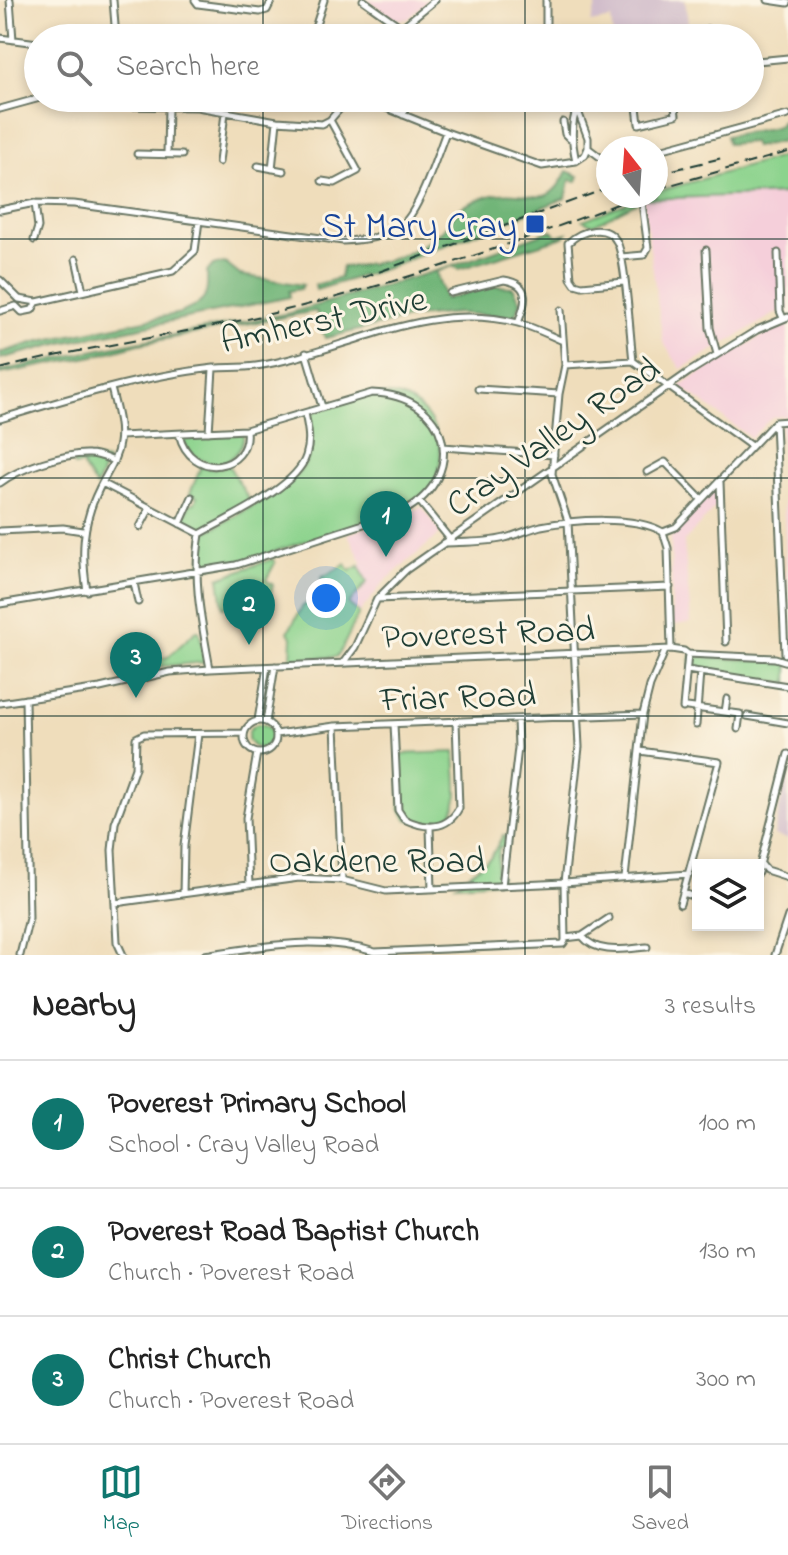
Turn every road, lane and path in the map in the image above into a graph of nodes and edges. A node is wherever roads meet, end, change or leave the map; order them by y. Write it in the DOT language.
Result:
graph roads {
  1 [pos="10,0"];
  2 [pos="113,0"];
  3 [pos="195,0"];
  4 [pos="272,0"];
  5 [pos="324,0"];
  6 [pos="363,0"];
  7 [pos="435,0"];
  8 [pos="546,0"];
  9 [pos="768,0"];
  10 [pos="788,3"];
  11 [pos="115,24"];
  12 [pos="316,24"];
  13 [pos="398,24"];
  14 [pos="406,24"];
  15 [pos="546,24"];
  16 [pos="0,38"];
  17 [pos="13,40"];
  18 [pos="24,41"];
  19 [pos="788,58"];
  20 [pos="764,60"];
  21 [pos="24,103"];
  22 [pos="0,109"];
  23 [pos="168,112"];
  24 [pos="220,112"];
  25 [pos="337,112"];
  26 [pos="396,112"];
  27 [pos="404,112"];
  28 [pos="575,112"];
  29 [pos="578,112"];
  30 [pos="638,112"];
  31 [pos="675,112"];
  32 [pos="225,113"];
  33 [pos="403,115"];
  34 [pos="788,115"];
  35 [pos="330,120"];
  36 [pos="277,121"];
  37 [pos="563,122"];
  38 [pos="446,132"];
  39 [pos="571,140"];
  40 [pos="588,148"];
  41 [pos="668,148"];
  42 [pos="137,154"];
  43 [pos="167,154"];
  44 [pos="596,154"];
  45 [pos="182,155"];
  46 [pos="576,161"];
  47 [pos="219,162"];
  48 [pos="258,166"];
  49 [pos="272,169"];
  50 [pos="284,171"];
  51 [pos="322,181"];
  52 [pos="35,203"];
  53 [pos="643,208"];
  54 [pos="0,210"];
  55 [pos="199,221"];
  56 [pos="34,240"];
  57 [pos="706,250"];
  58 [pos="778,253"];
  59 [pos="621,257"];
  60 [pos="76,259"];
  61 [pos="0,280"];
  62 [pos="624,282"];
  63 [pos="83,291"];
  64 [pos="450,293"];
  65 [pos="19,299"];
  66 [pos="37,302"];
  67 [pos="16,306"];
  68 [pos="561,310"];
  69 [pos="0,311"];
  70 [pos="786,317"];
  71 [pos="518,323"];
  72 [pos="563,341"];
  73 [pos="306,353"];
  74 [pos="717,354"];
  75 [pos="633,361"];
  76 [pos="565,365"];
  77 [pos="213,368"];
  78 [pos="669,386"];
  79 [pos="111,388"];
  80 [pos="478,389"];
  81 [pos="559,394"];
  82 [pos="322,407"];
  83 [pos="305,413"];
  84 [pos="0,419"];
  85 [pos="788,421"];
  86 [pos="775,422"];
  87 [pos="246,430"];
  88 [pos="209,432"];
  89 [pos="179,433"];
  90 [pos="120,436"];
  91 [pos="751,446"];
  92 [pos="443,447"];
  93 [pos="554,455"];
  94 [pos="114,461"];
  95 [pos="554,466"];
  96 [pos="647,472"];
  97 [pos="720,481"];
  98 [pos="0,483"];
  99 [pos="102,483"];
  100 [pos="192,497"];
  101 [pos="701,499"];
  102 [pos="420,502"];
  103 [pos="150,508"];
  104 [pos="568,521"];
  105 [pos="180,524"];
  106 [pos="140,527"];
  107 [pos="0,531"];
  108 [pos="83,531"];
  109 [pos="663,532"];
  110 [pos="200,534"];
  111 [pos="449,538"];
  112 [pos="443,543"];
  113 [pos="195,573"];
  114 [pos="134,583"];
  115 [pos="670,587"];
  116 [pos="87,591"];
  117 [pos="572,591"];
  118 [pos="377,599"];
  119 [pos="138,602"];
  120 [pos="0,604"];
  121 [pos="726,642"];
  122 [pos="668,650"];
  123 [pos="574,653"];
  124 [pos="688,654"];
  125 [pos="785,654"];
  126 [pos="788,662"];
  127 [pos="343,663"];
  128 [pos="275,666"];
  129 [pos="267,667"];
  130 [pos="210,669"];
  131 [pos="687,670"];
  132 [pos="700,672"];
  133 [pos="788,686"];
  134 [pos="25,699"];
  135 [pos="727,699"];
  136 [pos="0,703"];
  137 [pos="699,708"];
  138 [pos="725,712"];
  139 [pos="643,714"];
  140 [pos="577,716"];
  141 [pos="747,716"];
  142 [pos="517,719"];
  143 [pos="258,720"];
  144 [pos="456,721"];
  145 [pos="266,722"];
  146 [pos="788,723"];
  147 [pos="394,724"];
  148 [pos="696,725"];
  149 [pos="335,726"];
  150 [pos="738,729"];
  151 [pos="244,733"];
  152 [pos="198,734"];
  153 [pos="276,734"];
  154 [pos="640,751"];
  155 [pos="257,753"];
  156 [pos="788,754"];
  157 [pos="430,828"];
  158 [pos="763,859"];
  159 [pos="764,868"];
  160 [pos="689,874"];
  161 [pos="788,877"];
  162 [pos="625,878"];
  163 [pos="342,880"];
  164 [pos="564,883"];
  165 [pos="249,885"];
  166 [pos="502,886"];
  167 [pos="432,889"];
  168 [pos="683,893"];
  169 [pos="183,894"];
  170 [pos="692,896"];
  171 [pos="115,903"];
  172 [pos="680,904"];
  173 [pos="788,916"];
  174 [pos="609,918"];
  175 [pos="582,936"];
  176 [pos="565,938"];
  177 [pos="647,947"];
  178 [pos="20,955"];
  179 [pos="123,955"];
  180 [pos="205,955"];
  181 [pos="775,955"];
  1 -- 17 [label="street"];
  2 -- 11 [label="street"];
  3 -- 4 [label="street"];
  5 -- 12 [label="street"];
  6 -- 13 [label="street"];
  7 -- 14 [label="street"];
  8 -- 15 [label="street"];
  9 -- 10 [label="street"];
  16 -- 17 [label="street"];
  17 -- 18 [label="street"];
  19 -- 20 [label="street"];
  21 -- 22 [label="street"];
  23 -- 43 [label="street"];
  24 -- 32 [label="street"];
  25 -- 35 [label="street"];
  26 -- 33 [label="street"];
  27 -- 33 [label="street"];
  28 -- 39 [label="street"];
  29 -- 40 [label="street"];
  30 -- 31 [label="street"];
  32 -- 36 [label="street"];
  32 -- 47 [label="street"];
  33 -- 38 [label="street"];
  34 -- 41 [label="street"];
  35 -- 36 [label="street"];
  35 -- 51 [label="street"];
  36 -- 49 [label="street"];
  37 -- 39 [label="street"];
  38 -- 46 [label="street"];
  38 -- 55 [label="street"];
  39 -- 46 [label="street"];
  40 -- 44 [label="street"];
  40 -- 46 [label="street"];
  42 -- 43 [label="street"];
  43 -- 45 [label="street"];
  48 -- 49 [label="street"];
  49 -- 50 [label="street"];
  52 -- 54 [label="street"];
  52 -- 55 [label="street"];
  52 -- 56 [label="street"];
  53 -- 59 [label="street"];
  55 -- 63 [label="street"];
  57 -- 74 [label="street"];
  58 -- 70 [label="street"];
  59 -- 62 [label="street"];
  59 -- 62 [label="street"];
  60 -- 63 [label="street"];
  61 -- 65 [label="street"];
  62 -- 75 [label="street"];
  63 -- 66 [label="street"];
  64 -- 71 [label="street"];
  65 -- 66 [label="street"];
  65 -- 67 [label="street"];
  66 -- 67 [label="street"];
  67 -- 69 [label="street"];
  68 -- 72 [label="street"];
  70 -- 74 [label="street, Cray Valley Road"];
  71 -- 72 [label="street, Amherst Drive"];
  71 -- 73 [label="street, Amherst Drive"];
  72 -- 76 [label="street"];
  73 -- 77 [label="street, Amherst Drive"];
  73 -- 82 [label="street"];
  74 -- 78 [label="street, Cray Valley Road"];
  75 -- 76 [label="street"];
  75 -- 78 [label="street"];
  76 -- 81 [label="street"];
  77 -- 79 [label="street, Amherst Drive"];
  77 -- 88 [label="street"];
  78 -- 91 [label="street"];
  78 -- 95 [label="street, Cray Valley Road"];
  79 -- 84 [label="street, Amherst Drive"];
  79 -- 90 [label="street"];
  80 -- 81 [label="street"];
  81 -- 93 [label="street"];
  82 -- 83 [label="street"];
  82 -- 92 [label="street"];
  83 -- 87 [label="street"];
  83 -- 110 [label="street"];
  85 -- 86 [label="street"];
  86 -- 91 [label="street"];
  86 -- 125 [label="street"];
  87 -- 88 [label="street"];
  87 -- 89 [label="street"];
  88 -- 89 [label="street"];
  89 -- 90 [label="street"];
  90 -- 94 [label="street"];
  91 -- 97 [label="street"];
  92 -- 93 [label="street"];
  92 -- 102 [label="street"];
  93 -- 95 [label="street"];
  94 -- 98 [label="street"];
  94 -- 99 [label="street"];
  95 -- 104 [label="street"];
  95 -- 111 [label="street, Cray Valley Road"];
  96 -- 101 [label="street"];
  97 -- 101 [label="street"];
  97 -- 121 [label="street"];
  99 -- 103 [label="street"];
  99 -- 108 [label="street"];
  100 -- 105 [label="street"];
  101 -- 109 [label="street"];
  102 -- 111 [label="street"];
  102 -- 113 [label="street"];
  103 -- 105 [label="street"];
  103 -- 106 [label="street"];
  104 -- 109 [label="street"];
  104 -- 112 [label="street"];
  104 -- 117 [label="street"];
  105 -- 110 [label="street"];
  107 -- 108 [label="street"];
  108 -- 116 [label="street"];
  109 -- 115 [label="street"];
  110 -- 113 [label="street"];
  111 -- 112 [label="street, Cray Valley Road"];
  112 -- 118 [label="street, Cray Valley Road"];
  113 -- 114 [label="street"];
  113 -- 130 [label="street"];
  114 -- 116 [label="street"];
  114 -- 119 [label="street"];
  115 -- 117 [label="street"];
  115 -- 122 [label="street"];
  116 -- 120 [label="street"];
  117 -- 118 [label="street"];
  117 -- 123 [label="street"];
  118 -- 127 [label="street, Cray Valley Road"];
  122 -- 123 [label="street, Poverest Road"];
  122 -- 124 [label="street, Poverest Road"];
  122 -- 139 [label="street"];
  123 -- 127 [label="street, Poverest Road"];
  123 -- 140 [label="street"];
  124 -- 126 [label="street, Poverest Road"];
  124 -- 131 [label="street"];
  127 -- 128 [label="street, Poverest Road"];
  128 -- 129 [label="street, Poverest Road"];
  128 -- 145 [label="street"];
  129 -- 130 [label="street, Poverest Road"];
  129 -- 143 [label="street"];
  130 -- 134 [label="street, Poverest Road"];
  131 -- 132 [label="street"];
  131 -- 137 [label="street"];
  132 -- 133 [label="street"];
  132 -- 137 [label="street"];
  134 -- 136 [label="street, Poverest Road"];
  134 -- 178 [label="street"];
  135 -- 138 [label="street"];
  137 -- 138 [label="street"];
  137 -- 148 [label="street"];
  138 -- 150 [label="street"];
  139 -- 140 [label="street, Friar Road"];
  139 -- 154 [label="street"];
  140 -- 142 [label="street, Friar Road"];
  140 -- 164 [label="street"];
  141 -- 146 [label="street"];
  142 -- 144 [label="street, Friar Road"];
  142 -- 166 [label="street"];
  143 -- 145 [label="street"];
  143 -- 151 [label="street"];
  144 -- 147 [label="street, Friar Road"];
  144 -- 157 [label="street"];
  145 -- 153 [label="street"];
  147 -- 149 [label="street, Friar Road"];
  147 -- 157 [label="street"];
  149 -- 153 [label="street, Friar Road"];
  149 -- 163 [label="street"];
  151 -- 152 [label="street"];
  151 -- 155 [label="street"];
  152 -- 169 [label="street"];
  152 -- 171 [label="street"];
  153 -- 155 [label="street"];
  154 -- 160 [label="street"];
  154 -- 162 [label="street"];
  155 -- 165 [label="street"];
  156 -- 158 [label="street"];
  157 -- 167 [label="street"];
  159 -- 161 [label="street"];
  160 -- 162 [label="street, Oakdene Road"];
  160 -- 168 [label="street"];
  162 -- 164 [label="street, Oakdene Road"];
  163 -- 165 [label="street, Oakdene Road"];
  163 -- 167 [label="street, Oakdene Road"];
  164 -- 166 [label="street, Oakdene Road"];
  164 -- 176 [label="street"];
  165 -- 169 [label="street, Oakdene Road"];
  166 -- 167 [label="street, Oakdene Road"];
  168 -- 170 [label="street"];
  168 -- 172 [label="street"];
  169 -- 171 [label="street, Oakdene Road"];
  171 -- 179 [label="street"];
  173 -- 181 [label="street"];
  174 -- 175 [label="street"];
  175 -- 176 [label="street"];
  175 -- 177 [label="street"];
  176 -- 180 [label="street"];
}
